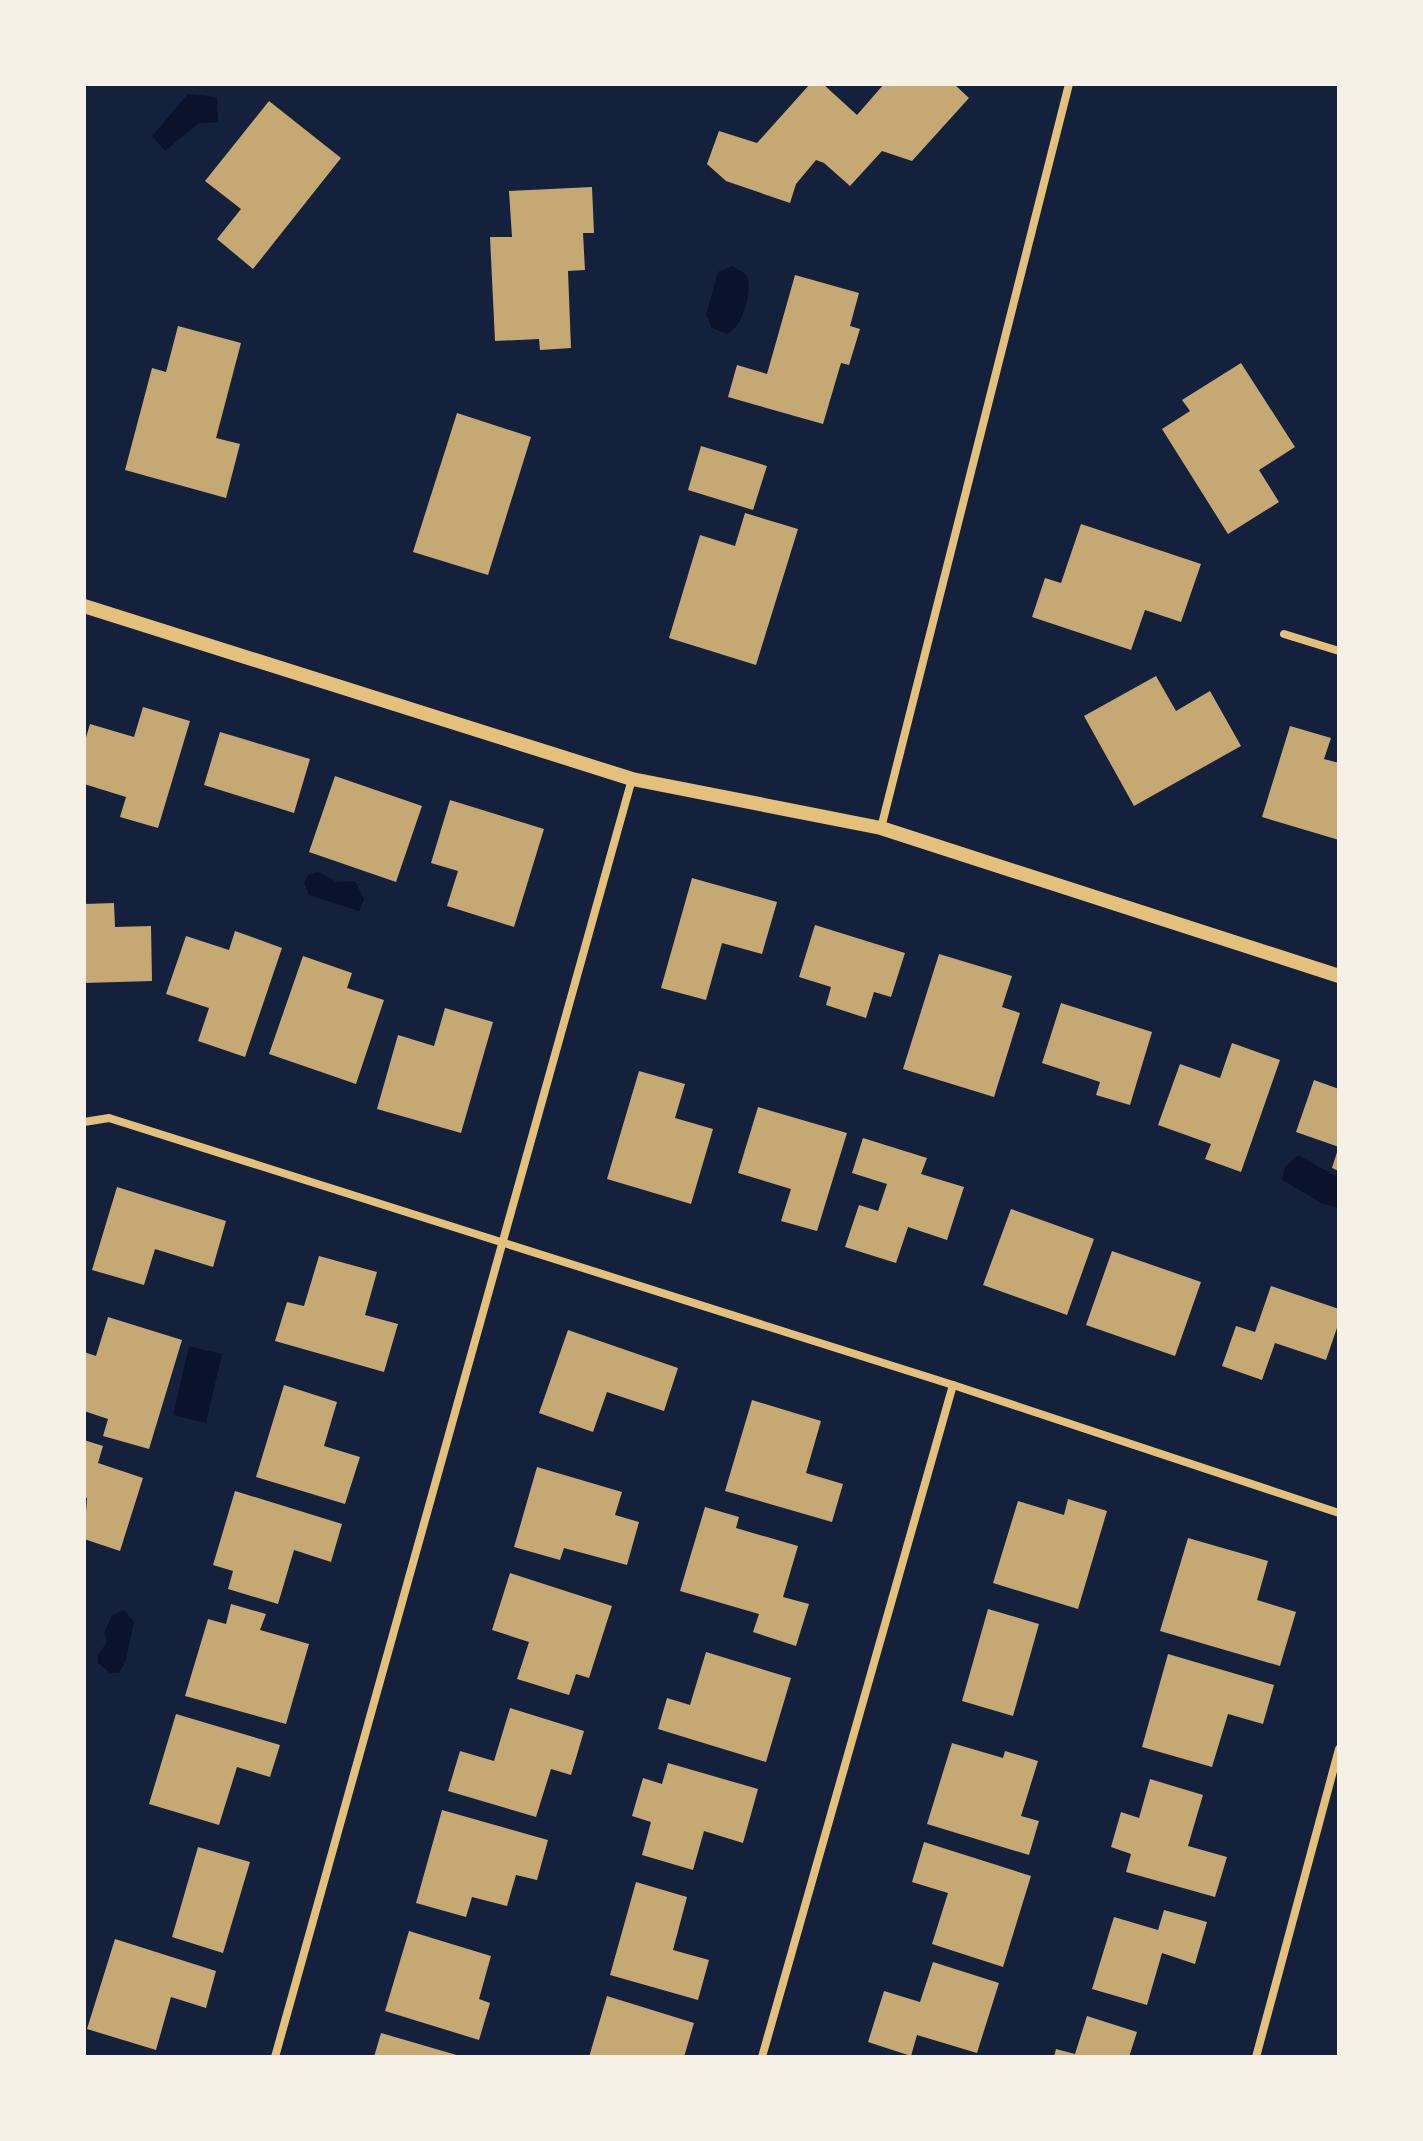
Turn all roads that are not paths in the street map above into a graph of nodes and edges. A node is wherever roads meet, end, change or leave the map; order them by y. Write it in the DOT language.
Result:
graph roads {
  1 [pos="1069,84"];
  2 [pos="84,606"];
  3 [pos="1284,634"];
  4 [pos="1339,651"];
  5 [pos="632,779"];
  6 [pos="881,828"];
  7 [pos="1339,976"];
  8 [pos="84,1122"];
  9 [pos="503,1241"];
  10 [pos="953,1385"];
  11 [pos="1339,1513"];
  12 [pos="1339,1749"];
  13 [pos="275,2057"];
  14 [pos="762,2057"];
  15 [pos="1256,2057"];
  1 -- 6 [label="street"];
  2 -- 5 [label="street"];
  3 -- 4 [label="street"];
  5 -- 6 [label="street"];
  5 -- 9 [label="street"];
  6 -- 7 [label="street"];
  8 -- 9 [label="street"];
  9 -- 10 [label="street"];
  9 -- 13 [label="street"];
  10 -- 11 [label="street"];
  10 -- 14 [label="street"];
  12 -- 15 [label="street"];
}
